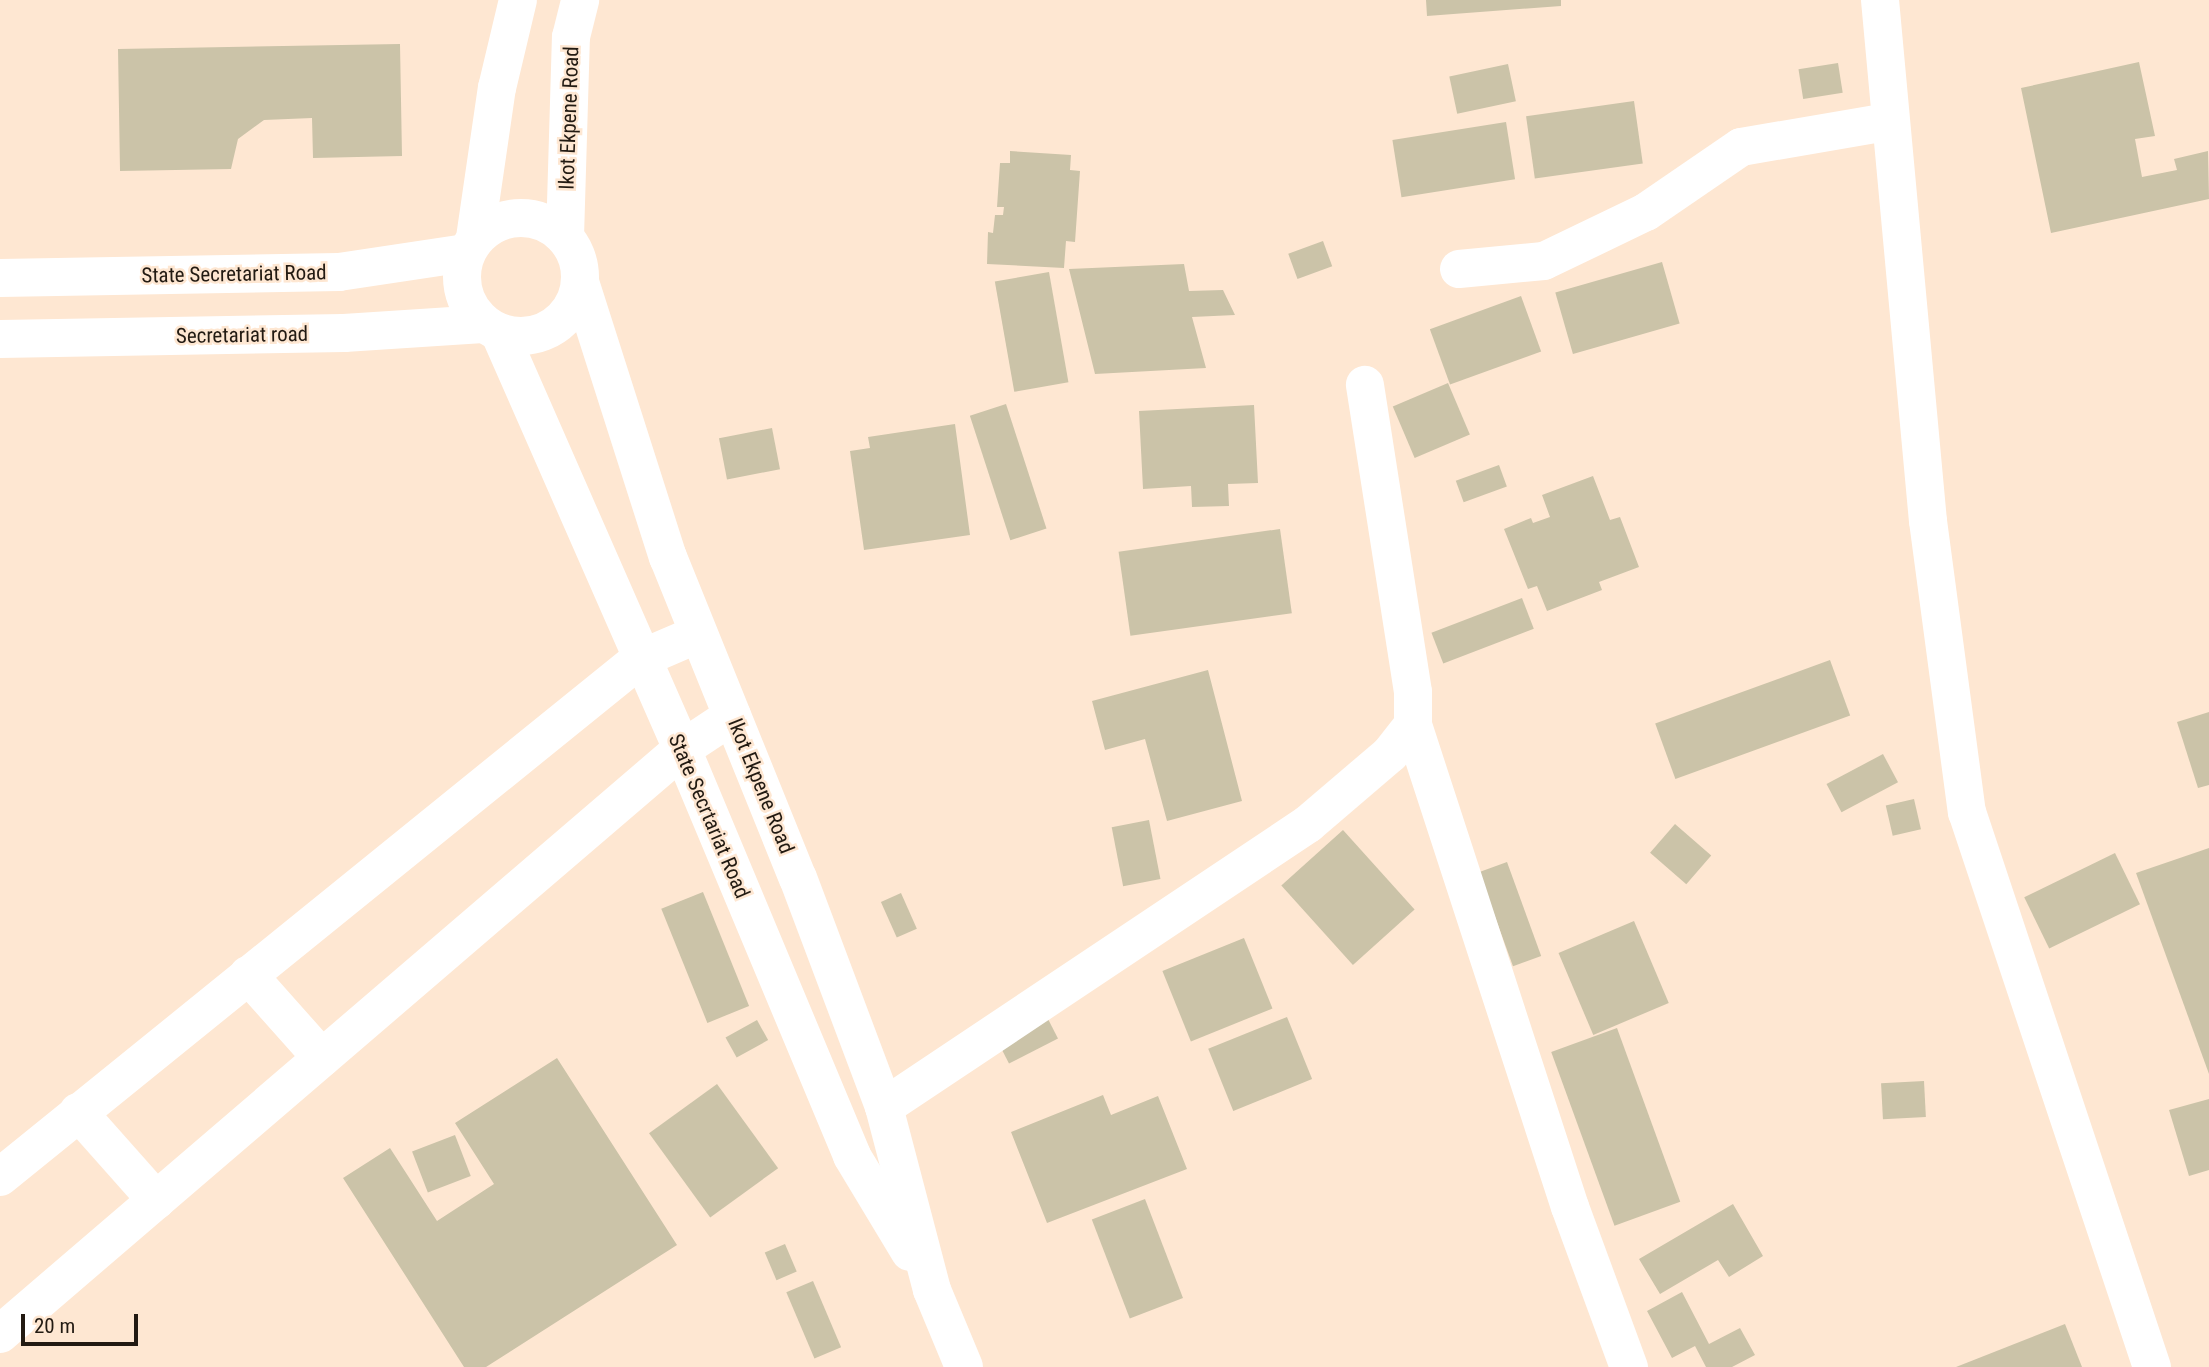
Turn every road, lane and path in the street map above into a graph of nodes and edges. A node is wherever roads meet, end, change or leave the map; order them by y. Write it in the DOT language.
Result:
graph roads {
  1 [pos="518,0"];
  2 [pos="580,0"];
  3 [pos="1880,0"];
  4 [pos="1888,122"];
  5 [pos="565,236"];
  6 [pos="470,246"];
  7 [pos="1459,269"];
  8 [pos="0,278"];
  9 [pos="581,285"];
  10 [pos="491,329"];
  11 [pos="0,339"];
  12 [pos="1365,385"];
  13 [pos="698,634"];
  14 [pos="640,659"];
  15 [pos="732,716"];
  16 [pos="1413,725"];
  17 [pos="682,749"];
  18 [pos="248,975"];
  19 [pos="322,1058"];
  20 [pos="884,1107"];
  21 [pos="78,1112"];
  22 [pos="0,1177"];
  23 [pos="156,1200"];
  24 [pos="932,1290"];
  25 [pos="0,1334"];
  26 [pos="964,1367"];
  27 [pos="1629,1367"];
  28 [pos="2152,1367"];
  1 -- 6 [label="street"];
  2 -- 5 [label="street, Ikot Ekpene Road"];
  3 -- 4 [label="street"];
  4 -- 7 [label="street"];
  4 -- 28 [label="street"];
  5 -- 6 [label="street"];
  5 -- 9 [label="street"];
  6 -- 8 [label="street, State Secretariat Road"];
  6 -- 10 [label="street"];
  9 -- 10 [label="street"];
  9 -- 13 [label="street, Ikot Ekpene Road"];
  10 -- 11 [label="street, Secretariat road"];
  10 -- 14 [label="street, State Secrtariat Road"];
  12 -- 16 [label="street"];
  13 -- 14 [label="street"];
  13 -- 15 [label="street, Ikot Ekpene Road"];
  14 -- 17 [label="street, State Secrtariat Road"];
  14 -- 18 [label="street"];
  15 -- 17 [label="street"];
  15 -- 20 [label="street, Ikot Ekpene Road"];
  16 -- 20 [label="street"];
  16 -- 27 [label="street"];
  17 -- 19 [label="street"];
  17 -- 24 [label="street, State Secrtariat Road"];
  18 -- 19 [label="street"];
  18 -- 21 [label="street"];
  19 -- 23 [label="street"];
  20 -- 24 [label="street, Ikot Ekpene Road"];
  21 -- 22 [label="street"];
  21 -- 23 [label="street"];
  23 -- 25 [label="street"];
  24 -- 26 [label="street"];
}
